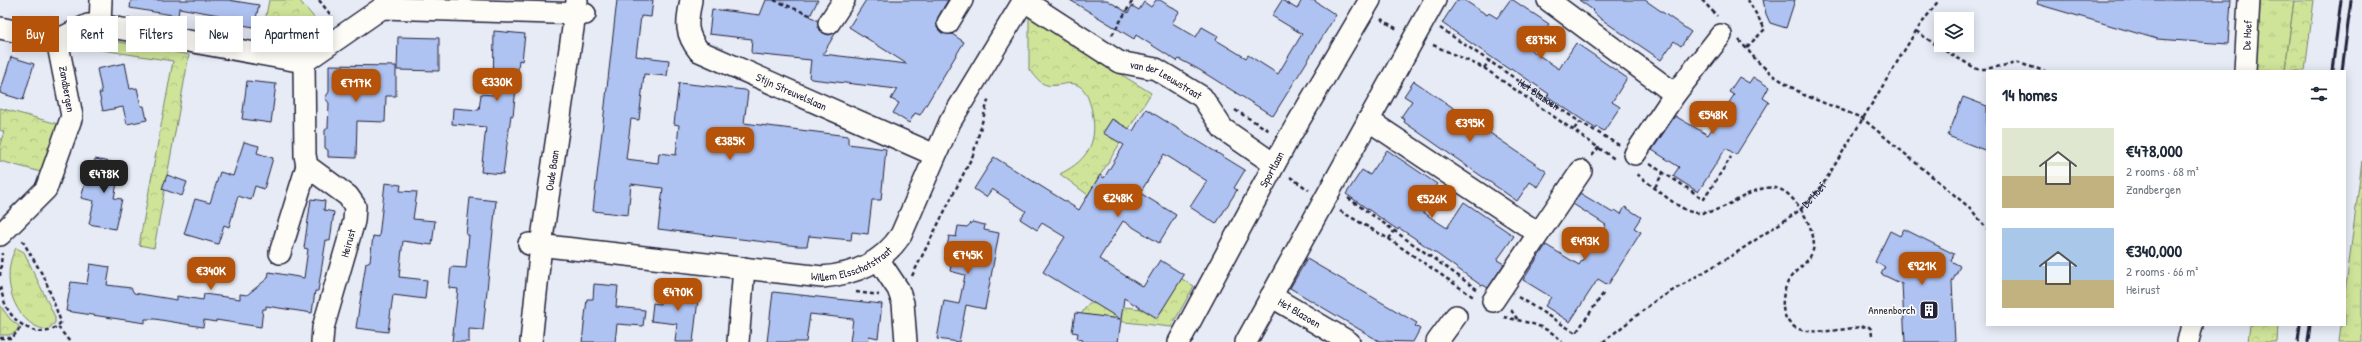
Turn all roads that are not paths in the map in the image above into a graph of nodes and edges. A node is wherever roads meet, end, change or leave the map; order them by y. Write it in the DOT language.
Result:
graph roads {
  1 [pos="101,0"];
  2 [pos="690,0"];
  3 [pos="844,0"];
  4 [pos="962,0"];
  5 [pos="1435,0"];
  6 [pos="1548,0"];
  7 [pos="2249,0"];
  8 [pos="1019,2"];
  9 [pos="1363,3"];
  10 [pos="382,4"];
  11 [pos="579,9"];
  12 [pos="100,16"];
  13 [pos="829,22"];
  14 [pos="948,23"];
  15 [pos="0,28"];
  16 [pos="118,28"];
  17 [pos="12,31"];
  18 [pos="1727,32"];
  19 [pos="59,50"];
  20 [pos="304,62"];
  21 [pos="2245,70"];
  22 [pos="1675,94"];
  23 [pos="1368,120"];
  24 [pos="935,155"];
  25 [pos="1629,162"];
  26 [pos="1274,164"];
  27 [pos="307,166"];
  28 [pos="1581,171"];
  29 [pos="5,231"];
  30 [pos="1538,233"];
  31 [pos="535,244"];
  32 [pos="280,253"];
  33 [pos="878,259"];
  34 [pos="744,268"];
  35 [pos="1271,296"];
  36 [pos="1494,301"];
  37 [pos="1456,316"];
  38 [pos="2192,326"];
  39 [pos="320,342"];
  40 [pos="531,342"];
  41 [pos="738,342"];
  42 [pos="906,342"];
  43 [pos="1178,342"];
  44 [pos="1246,342"];
  45 [pos="1349,342"];
  46 [pos="1437,342"];
  47 [pos="2188,342"];
  1 -- 12 [label="street"];
  2 -- 24 [label="street, Stijn Streuvelslaan"];
  3 -- 13 [label="street"];
  4 -- 14 [label="street"];
  5 -- 23 [label="street, Het Blazoen"];
  6 -- 22 [label="street"];
  7 -- 21 [label="street, De Hoef"];
  8 -- 24 [label="street, Willem Elsschotstraat"];
  8 -- 26 [label="street, van der Leeuwstraat"];
  9 -- 26 [label="street, Sportlaan"];
  10 -- 11 [label="street"];
  10 -- 20 [label="street"];
  11 -- 31 [label="street, Oude Baan"];
  15 -- 17 [label="street"];
  16 -- 20 [label="street"];
  18 -- 22 [label="street"];
  19 -- 29 [label="street, Zandbergen"];
  20 -- 27 [label="street"];
  22 -- 25 [label="street"];
  23 -- 30 [label="street"];
  23 -- 35 [label="street, Het Blazoen"];
  24 -- 33 [label="street, Willem Elsschotstraat"];
  26 -- 43 [label="street, Sportlaan"];
  27 -- 32 [label="street"];
  27 -- 39 [label="street, Heirust"];
  28 -- 30 [label="street"];
  30 -- 36 [label="street"];
  31 -- 34 [label="street, Willem Elsschotstraat"];
  31 -- 40 [label="street, Oude Baan"];
  33 -- 34 [label="street, Willem Elsschotstraat"];
  33 -- 42 [label="street"];
  34 -- 41 [label="street"];
  35 -- 44 [label="street, Het Blazoen"];
  35 -- 45 [label="street, Het Blazoen"];
  37 -- 46 [label="street"];
  38 -- 47 [label="street"];
}
